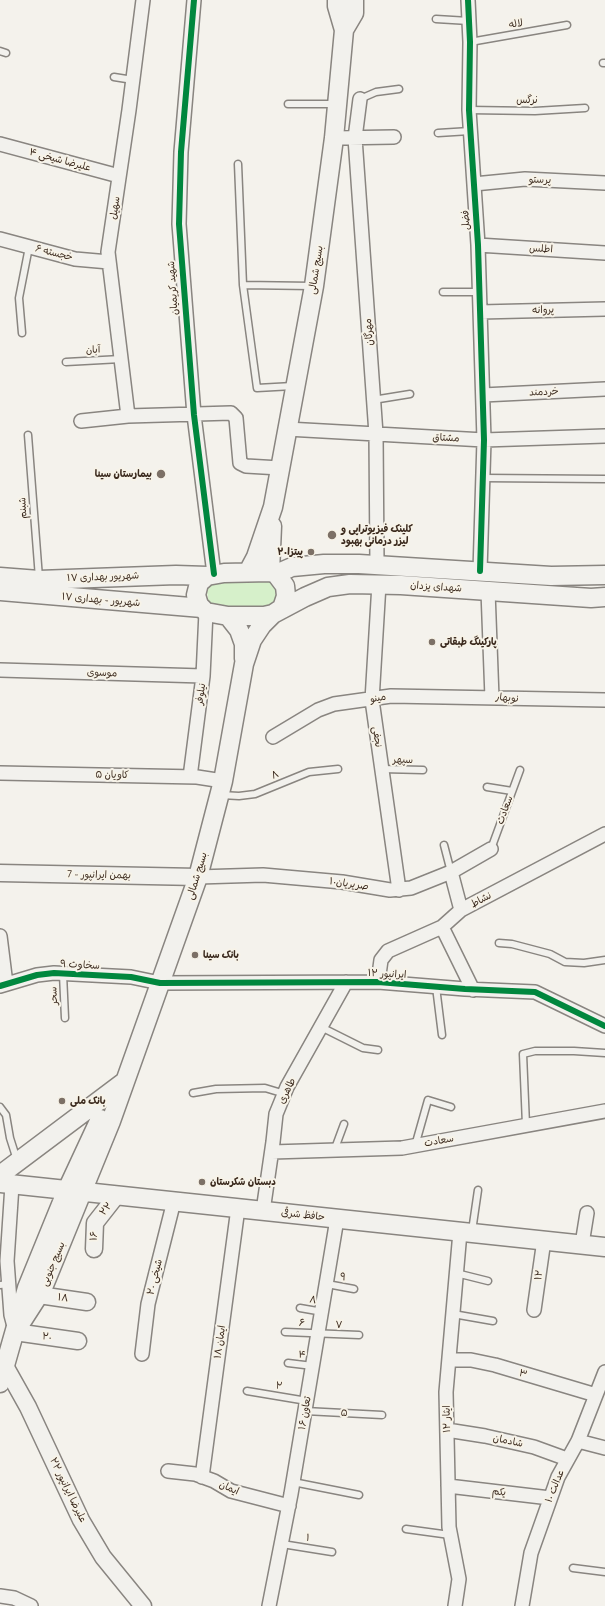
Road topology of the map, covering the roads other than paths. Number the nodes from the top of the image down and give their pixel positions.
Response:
1 (143, 0) edge
2 (194, 0) edge
3 (337, 0) edge
4 (354, 0) edge
5 (468, 0) edge
6 (436, 20) dead end
7 (469, 21) junction
8 (567, 25) dead end
9 (344, 30) junction
10 (470, 42) junction
11 (114, 78) dead end
12 (133, 80) junction
13 (399, 89) dead end
14 (360, 99) joint
15 (288, 104) dead end
16 (337, 104) junction
17 (585, 108) dead end
18 (469, 110) junction
19 (470, 131) junction
20 (438, 133) dead end
21 (394, 137) dead end
22 (334, 138) junction
23 (355, 138) junction
24 (0, 144) edge
25 (238, 164) dead end
26 (119, 176) junction
27 (605, 183) edge
28 (474, 184) junction
29 (0, 239) edge
30 (478, 245) junction
31 (29, 247) junction
32 (605, 252) edge
33 (109, 262) junction
34 (243, 284) junction
35 (314, 286) junction
36 (442, 292) dead end
37 (479, 292) junction
38 (605, 308) edge
39 (480, 312) junction
40 (22, 333) dead end
41 (121, 359) junction
42 (66, 362) dead end
43 (295, 386) junction
44 (605, 389) edge
45 (410, 394) dead end
46 (483, 395) junction
47 (373, 400) junction
48 (194, 415) junction
49 (128, 416) junction
50 (81, 421) dead end
51 (287, 429) junction
52 (376, 434) junction
53 (28, 435) dead end
54 (605, 436) edge
55 (484, 440) junction
56 (280, 468) junction
57 (483, 478) junction
58 (605, 479) edge
59 (272, 507) junction
60 (377, 565) junction
61 (480, 571) junction
62 (248, 572) junction
63 (273, 573) junction
64 (176, 575) junction
65 (210, 575) junction
66 (598, 575) edge
67 (551, 576) junction
68 (0, 577) edge
69 (39, 580) junction
70 (379, 584) junction
71 (0, 591) edge
72 (488, 591) junction
73 (546, 595) junction
74 (598, 598) edge
75 (172, 606) junction
76 (204, 610) junction
77 (273, 614) junction
78 (228, 616) junction
79 (244, 664) junction
80 (0, 670) edge
81 (203, 676) junction
82 (492, 698) junction
83 (372, 700) junction
84 (605, 700) edge
85 (273, 737) dead end
86 (338, 769) dead end
87 (382, 769) junction
88 (423, 770) dead end
89 (520, 770) dead end
90 (0, 773) edge
91 (190, 777) junction
92 (487, 787) dead end
93 (221, 788) junction
94 (512, 791) junction
95 (605, 834) edge
96 (444, 845) dead end
97 (491, 849) joint
98 (451, 872) junction
99 (0, 873) edge
100 (198, 877) junction
101 (399, 890) junction
102 (461, 910) junction
103 (442, 927) junction
104 (0, 936) edge
105 (500, 943) dead end
106 (605, 960) edge
107 (63, 974) junction
108 (346, 982) junction
109 (378, 982) junction
110 (160, 983) junction
111 (3, 985) edge
112 (436, 987) junction
113 (474, 990) junction
114 (65, 1018) dead end
115 (605, 1026) edge
116 (321, 1027) junction
117 (442, 1035) dead end
118 (378, 1050) dead end
119 (605, 1053) edge
120 (124, 1082) junction
121 (193, 1093) dead end
122 (284, 1094) junction
123 (0, 1107) edge
124 (451, 1107) dead end
125 (605, 1111) edge
126 (344, 1124) dead end
127 (526, 1126) junction
128 (415, 1146) junction
129 (334, 1150) junction
130 (272, 1152) junction
131 (18, 1161) junction
132 (4, 1181) edge
133 (478, 1190) dead end
134 (75, 1191) junction
135 (117, 1195) junction
136 (174, 1201) junction
137 (238, 1208) junction
138 (263, 1211) junction
139 (587, 1213) dead end
140 (337, 1219) junction
141 (71, 1221) junction
142 (95, 1223) junction
143 (466, 1232) junction
144 (544, 1240) junction
145 (582, 1244) junction
146 (605, 1247) edge
147 (94, 1248) dead end
148 (456, 1273) junction
149 (488, 1281) dead end
150 (4, 1284) edge
151 (327, 1284) junction
152 (354, 1289) dead end
153 (39, 1295) junction
154 (87, 1302) dead end
155 (300, 1308) dead end
156 (534, 1310) dead end
157 (323, 1312) junction
158 (453, 1314) junction
159 (493, 1321) dead end
160 (15, 1332) junction
161 (285, 1332) dead end
162 (319, 1334) junction
163 (359, 1335) dead end
164 (78, 1342) dead end
165 (142, 1354) dead end
166 (449, 1360) junction
167 (288, 1363) dead end
168 (313, 1366) junction
169 (605, 1372) edge
170 (2, 1375) edge
171 (247, 1391) dead end
172 (598, 1396) junction
173 (306, 1406) junction
174 (382, 1415) dead end
175 (447, 1430) junction
176 (578, 1441) junction
177 (605, 1448) edge
178 (567, 1459) junction
179 (168, 1471) dead end
180 (202, 1477) junction
181 (293, 1482) junction
182 (448, 1486) junction
183 (359, 1495) dead end
184 (550, 1498) junction
185 (289, 1506) junction
186 (406, 1529) dead end
187 (450, 1535) junction
188 (282, 1544) junction
189 (332, 1552) dead end
190 (573, 1568) dead end
191 (605, 1572) edge
192 (0, 1596) edge
193 (0, 1605) edge
194 (6, 1606) edge
195 (31, 1606) edge
196 (142, 1606) edge
197 (270, 1606) edge
198 (455, 1606) edge
199 (522, 1606) edge

1 - 12 street, سهیل
2 - 48 street, شهید کریمیان
3 - 9 main road, بسیج شمالی
4 - 9 main road, بسیج شمالی
5 - 7 street, فضل
6 - 7 lane
7 - 10 street, فضل
8 - 10 lane, لاله
9 - 16 main road, بسیج شمالی
10 - 18 street, فضل
11 - 12 lane
12 - 26 street, سهیل
13 - 14 lane
14 - 23 street, مهرگان
15 - 16 lane
16 - 22 main road, بسیج شمالی
17 - 18 lane, نرگس
18 - 19 street, فضل
19 - 20 lane
19 - 28 street, فضل
21 - 23 street
22 - 23 street
22 - 35 main road, بسیج شمالی
23 - 47 street, مهرگان
24 - 26 street, علیرضا شیخی ۴
25 - 34 lane
26 - 33 street, سهیل
27 - 28 street, پرستو
28 - 30 street, فضل
29 - 31 street, خجسته ۶
30 - 32 street, اطلس
30 - 37 street, فضل
31 - 33 street, خجسته ۶
31 - 40 lane
33 - 41 street, سهیل
34 - 35 lane
34 - 43 lane
35 - 43 main road, بسیج شمالی
36 - 37 lane
37 - 39 street, فضل
38 - 39 street, پروانه
39 - 46 street, فضل
41 - 42 lane, آبان
41 - 49 street, سهیل
43 - 51 main road, بسیج شمالی
44 - 46 street, خردمند
45 - 47 lane
46 - 55 street, فضل
47 - 52 street, مهرگان
48 - 49 street
48 - 56 street
48 - 65 street, شهید کریمیان
49 - 50 street
51 - 52 street, مشتاق
51 - 56 main road, بسیج شمالی
52 - 55 street, مشتاق
52 - 60 street, مهرگان
53 - 69 lane, شبنم
54 - 55 street, مشتاق
55 - 57 street, فضل
56 - 59 main road, بسیج شمالی
57 - 58 lane
57 - 61 street, فضل
59 - 62 main road, بسیج شمالی
59 - 63 main road, بسیج شمالی
60 - 61 main road, شهدای یزدان
60 - 63 main road, شهدای یزدان
61 - 67 main road, شهدای یزدان
62 - 63 main road, شهدای یزدان
62 - 65 main road, ۱۷ شهریور بهداری
63 - 77 main road
64 - 65 main road, ۱۷ شهریور بهداری
64 - 69 main road, ۱۷ شهریور بهداری
64 - 75 main road
65 - 76 main road
66 - 67 main road, شهدای یزدان
66 - 74 main road
67 - 73 main road
68 - 69 main road, ۱۷ شهریور بهداری
70 - 72 main road, شهدای یزدان
70 - 77 main road, شهدای یزدان
70 - 83 street, نجفی
71 - 75 main road, ۱۷ شهریور - بهداری
72 - 73 main road, شهدای یزدان
72 - 82 street, نوبهار
73 - 74 main road, شهدای یزدان
75 - 76 main road, ۱۷ شهریور - بهداری
76 - 78 main road, ۱۷ شهریور - بهداری
76 - 81 street, نیلوفر
77 - 78 main road, ۱۷ شهریور - بهداری
77 - 79 main road, بسیج شمالی
78 - 79 main road, بسیج شمالی
79 - 93 main road, بسیج شمالی
80 - 81 street, موسوی
81 - 91 street, نیلوفر
82 - 83 street, مینو
82 - 84 street, نوبهار
83 - 85 street, مینو
83 - 87 street, نجفی
86 - 93 lane, ۸
87 - 88 lane, سپهر
87 - 101 street, نجفی
89 - 94 lane, سعادت
90 - 91 street, کاویان ۵
91 - 93 street, کاویان ۵
92 - 94 lane
93 - 100 main road, بسیج شمالی
94 - 97 lane, سعادت
95 - 102 street, نشاط
96 - 98 lane
97 - 98 street, صریریان۱۰
98 - 101 street, صریریان۱۰
98 - 102 street
99 - 100 street, بهمن ایرانپور - 7
100 - 101 street, صریریان۱۰
100 - 110 main road, بسیج شمالی
102 - 103 street, نشاط
103 - 109 street, نشاط
103 - 113 street
104 - 111 street
105 - 106 lane
107 - 110 street, سخاوت ۹
107 - 111 street, سخاوت ۹
107 - 114 lane, سحر
108 - 109 street, ایرانپور ۱۲
108 - 110 street, ایرانپور ۱۲
108 - 116 street, طاهری
109 - 112 street, ایرانپور ۱۲
110 - 120 main road, بسیج شمالی
112 - 113 street, ایرانپور ۱۲
112 - 117 lane
113 - 115 street, ایرانپور ۱۲
116 - 118 lane
116 - 122 street, طاهری
119 - 127 lane
120 - 131 main road
120 - 134 main road, بسیج شمالی
121 - 122 lane
122 - 130 street, طاهری
123 - 131 lane
124 - 128 lane
125 - 127 street, سعادت
126 - 129 lane
127 - 128 street, سعادت
128 - 129 street, سعادت
129 - 130 street, سعادت
130 - 138 street, طاهری
131 - 132 main road
132 - 134 main road, حافظ شرقی
132 - 150 street
133 - 143 lane
134 - 135 main road, حافظ شرقی
134 - 141 main road, بسیج جنوبی
134 - 160 main road, بسیج جنوبی
135 - 136 main road, حافظ شرقی
135 - 142 street, ۲۲
136 - 137 main road, حافظ شرقی
136 - 165 street, شیخی ۲۰
137 - 138 main road, حافظ شرقی
137 - 180 street, ایمان ۱۸
138 - 140 main road, حافظ شرقی
139 - 145 street
140 - 143 main road, حافظ شرقی
140 - 151 street, تعاون ۱۶
141 - 142 street, ۱۶
141 - 153 main road, بسیج جنوبی
142 - 147 street, ۱۶
143 - 144 main road, حافظ شرقی
143 - 148 street, ایثار ۱۲
144 - 145 main road, حافظ شرقی
144 - 156 street, ۱۲
145 - 146 main road, حافظ شرقی
148 - 149 lane
148 - 158 street, ایثار ۱۲
150 - 160 street
151 - 152 lane, ۹
151 - 157 street, تعاون ۱۶
153 - 154 street, ۱۸
153 - 160 main road, بسیج جنوبی
155 - 157 lane, ۸
157 - 162 street, تعاون ۱۶
158 - 159 lane
158 - 166 street, ایثار ۱۲
160 - 164 street, ۲۰
160 - 170 main road, بسیج جنوبی
161 - 162 lane, ۶
162 - 163 lane, ۷
162 - 168 street, تعاون ۱۶
166 - 172 street, ۳
166 - 175 street, ایثار ۱۲
167 - 168 lane, ۴
168 - 173 street, تعاون ۱۶
169 - 172 street, عدالت ۱۰
170 - 196 street, علیرضا ایرانپور ۲۲
171 - 173 lane, ۲
172 - 176 street, عدالت ۱۰
173 - 174 lane, ۵
173 - 181 street, تعاون ۱۶
175 - 178 street, شادمان
175 - 182 street, ایثار ۱۲
176 - 177 street
176 - 178 street, عدالت ۱۰
178 - 184 street, عدالت ۱۰
179 - 180 street, ایمان
180 - 185 street, ایمان
181 - 183 lane
181 - 185 street, تعاون ۱۶
182 - 184 street, یکم
182 - 187 street, ایثار ۱۲
184 - 199 street, عدالت ۱۰
185 - 188 street, تعاون ۱۶
186 - 187 lane
187 - 198 street, ایثار ۱۲
188 - 189 lane, ۱
188 - 197 street, تعاون ۱۶
190 - 191 lane
192 - 195 street
193 - 194 street

